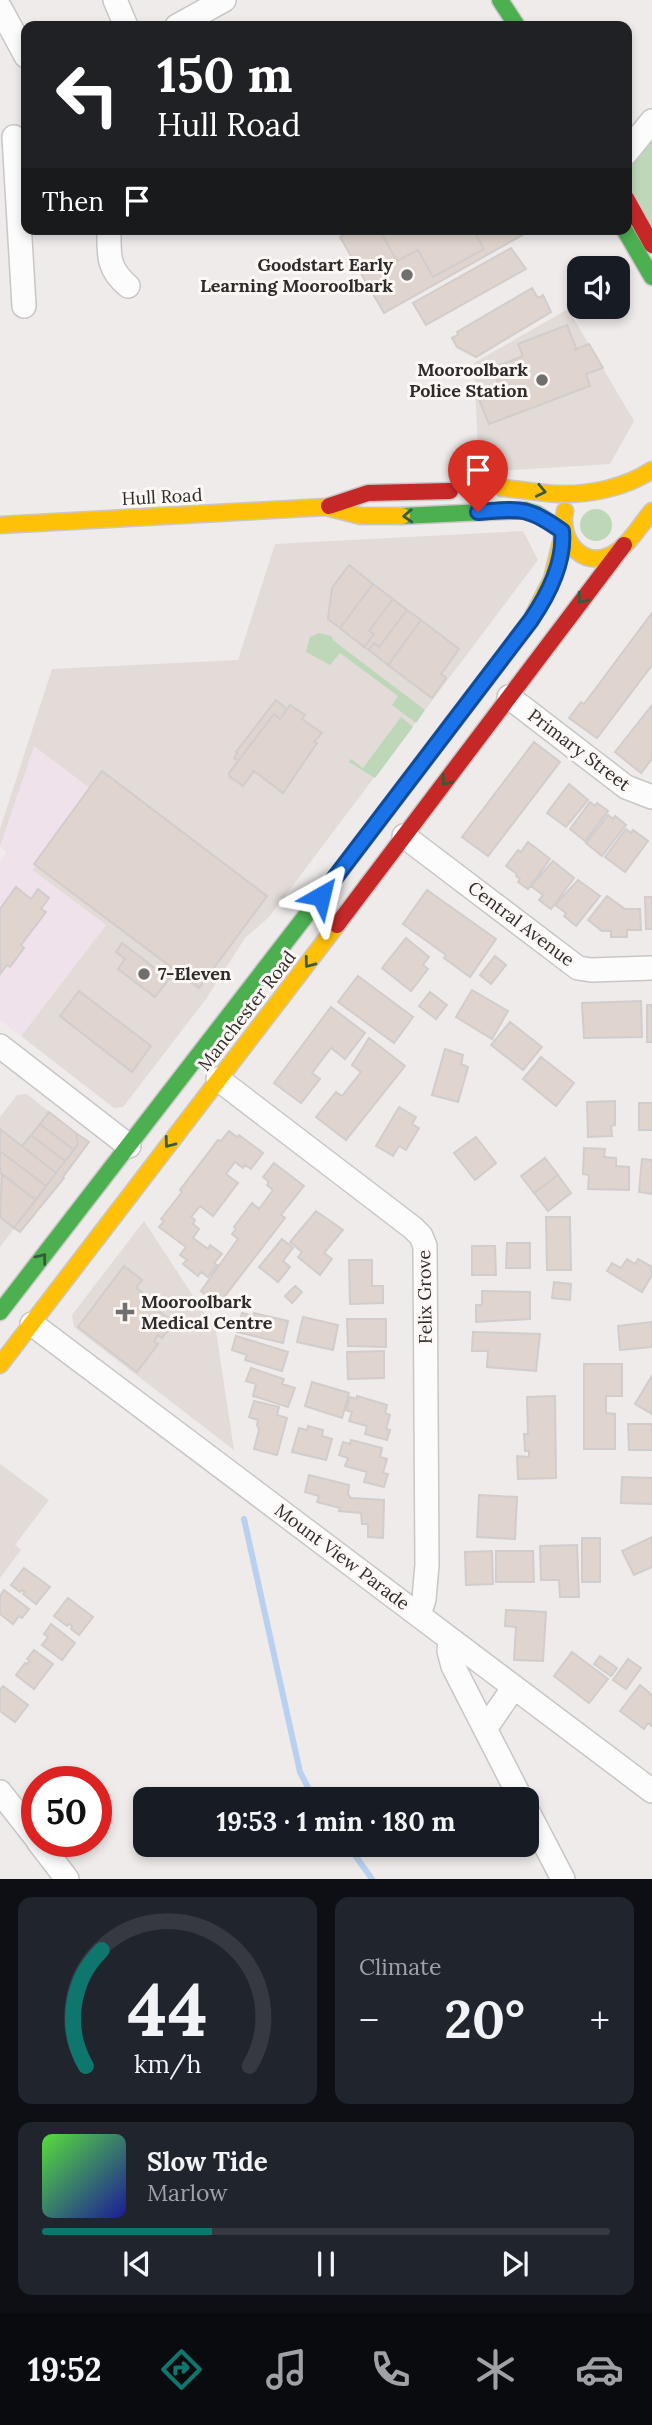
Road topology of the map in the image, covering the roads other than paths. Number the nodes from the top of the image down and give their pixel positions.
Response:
1 (115, 0) edge
2 (224, 0) edge
3 (501, 3) edge
4 (0, 8) edge
5 (124, 21) edge
6 (186, 21) edge
7 (512, 21) edge
8 (21, 47) edge
9 (652, 121) edge
10 (13, 136) edge
11 (632, 146) edge
12 (632, 209) edge
13 (109, 235) edge
14 (628, 235) edge
15 (652, 245) edge
16 (652, 276) edge
17 (128, 286) dead end
18 (24, 306) dead end
19 (652, 470) edge
20 (460, 491) dead end
21 (588, 492) junction
22 (618, 501) dead end
23 (326, 507) junction
24 (500, 510) junction
25 (652, 511) edge
26 (628, 516) dead end
27 (0, 525) edge
28 (563, 533) junction
29 (625, 543) junction
30 (509, 697) junction
31 (652, 797) edge
32 (380, 818) junction
33 (404, 836) junction
34 (652, 968) edge
35 (0, 1046) edge
36 (218, 1079) junction
37 (129, 1146) junction
38 (153, 1165) junction
39 (0, 1312) edge
40 (32, 1324) junction
41 (0, 1365) edge
42 (419, 1615) junction
43 (450, 1639) junction
44 (514, 1687) junction
45 (485, 1729) junction
46 (515, 1787) edge
47 (652, 1791) edge
48 (0, 1792) edge
49 (21, 1819) edge
50 (539, 1833) edge
51 (50, 1857) edge
52 (67, 1879) edge
53 (563, 1879) edge

1 - 5 street
2 - 6 street
3 - 7 main road
4 - 8 street
9 - 11 street
10 - 18 street
12 - 15 main road
13 - 17 street
14 - 16 main road
19 - 21 main road
20 - 23 main road, Hull Road
21 - 22 main road
24 -> 21 main road
21 - 28 main road
24 -> 23 main road, Hull Road
23 - 27 main road, Hull Road
24 - 28 main road, Hull Road
25 - 29 main road, Hull Road
26 - 29 main road
28 - 29 main road, Hull Road
28 - 32 main road, Manchester Road
29 -> 30 main road, Manchester Road
30 - 31 street, Primary Street
30 -> 33 main road, Manchester Road
32 - 33 main road
32 - 37 main road, Manchester Road
33 - 34 street, Central Avenue
33 -> 36 main road, Manchester Road
35 - 37 street
36 -> 38 main road, Manchester Road
36 - 42 street, Felix Grove
37 - 38 main road
39 -> 37 main road, Manchester Road
38 - 40 main road, Manchester Road
40 - 41 main road, Manchester Road
40 - 42 street, Mount View Parade
42 - 43 street, Mount View Parade
43 - 44 street, Mount View Parade
43 - 45 street
44 - 45 street
44 - 47 street, Mount View Parade
45 - 46 street
48 - 49 street
50 - 53 street
51 - 52 street

